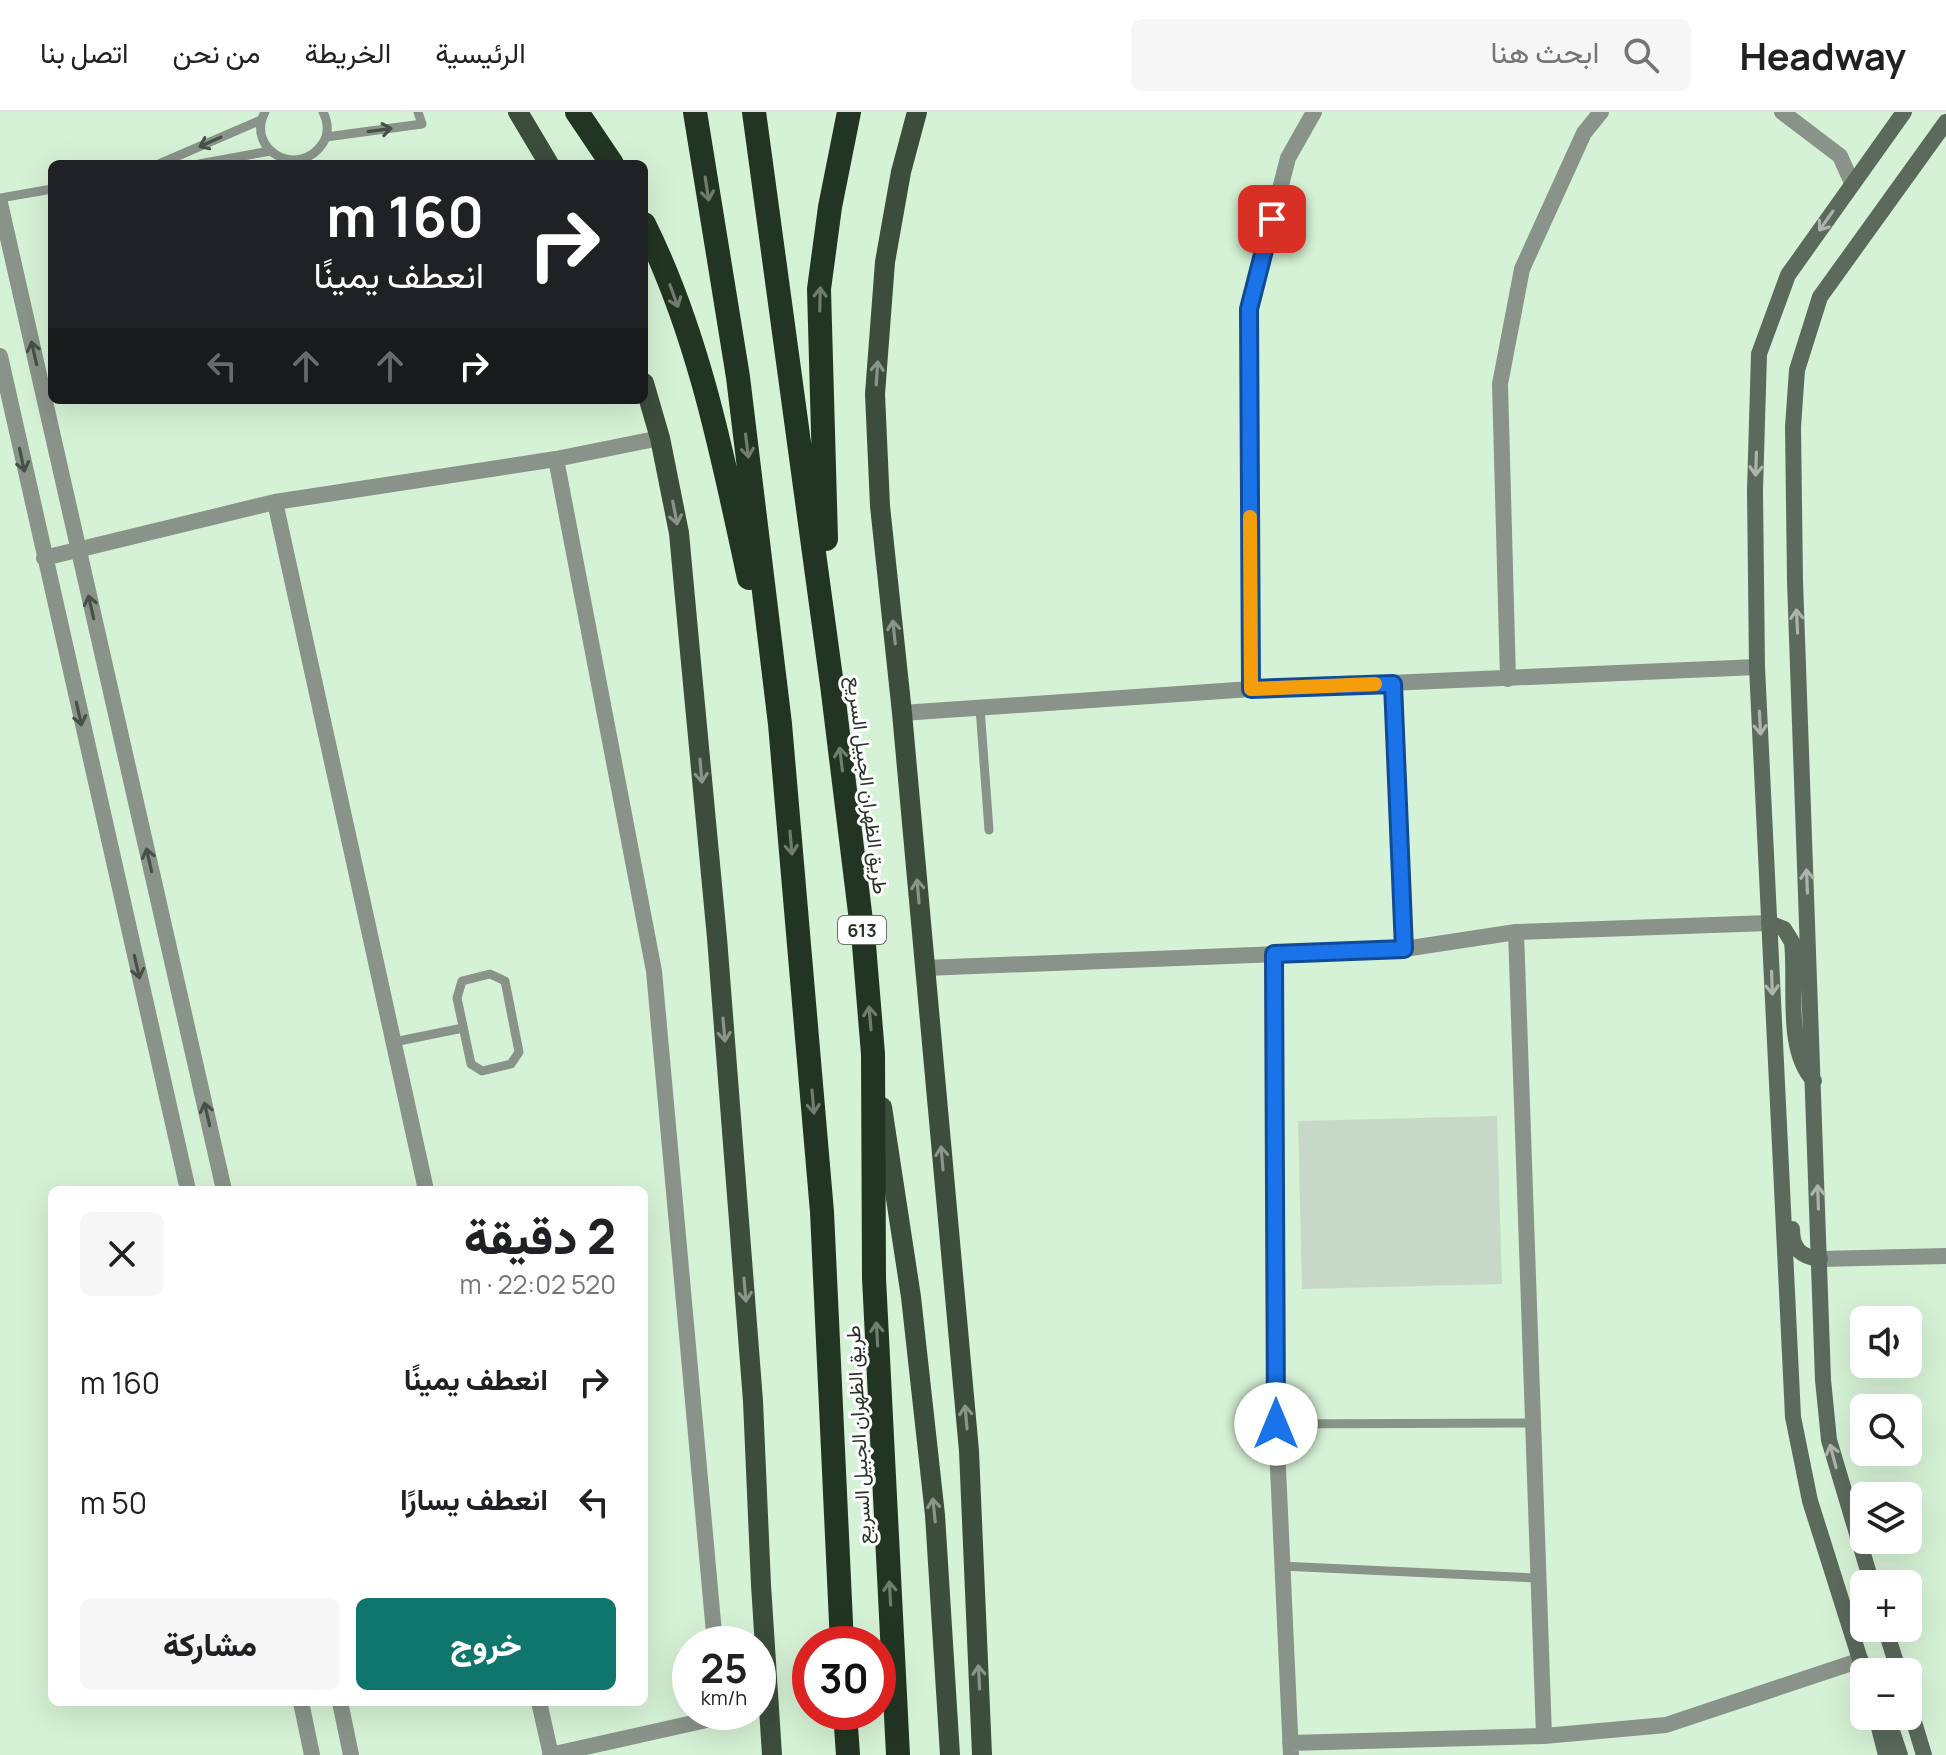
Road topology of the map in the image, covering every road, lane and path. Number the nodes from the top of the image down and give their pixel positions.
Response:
1 (339, 112) edge
2 (418, 112) edge
3 (518, 112) edge
4 (577, 112) edge
5 (695, 112) edge
6 (754, 112) edge
7 (849, 112) edge
8 (917, 112) edge
9 (1314, 112) edge
10 (1601, 112) edge
11 (1782, 112) edge
12 (1904, 112) edge
13 (324, 114) edge
14 (263, 116) edge
15 (1946, 122) edge
16 (326, 137) junction
17 (270, 151) junction
18 (168, 160) edge
19 (221, 160) edge
20 (547, 160) edge
21 (609, 160) edge
22 (1852, 183) junction
23 (48, 190) edge
24 (0, 201) edge
25 (648, 232) edge
26 (0, 356) edge
27 (648, 397) edge
28 (660, 438) junction
29 (556, 459) junction
30 (275, 502) junction
31 (79, 550) junction
32 (44, 558) junction
33 (1757, 667) junction
34 (1508, 679) junction
35 (1393, 684) junction
36 (832, 685) junction
37 (1251, 689) junction
38 (980, 708) junction
39 (902, 713) junction
40 (780, 724) junction
41 (989, 830) dead end
42 (1769, 923) junction
43 (1516, 932) junction
44 (1404, 949) junction
45 (1274, 954) junction
46 (925, 968) junction
47 (463, 1028) junction
48 (394, 1042) junction
49 (873, 1054) junction
50 (1814, 1081) junction
51 (1780, 1182) junction
52 (187, 1186) edge
53 (223, 1186) edge
54 (425, 1186) edge
55 (1946, 1256) edge
56 (1820, 1259) junction
57 (1532, 1423) junction
58 (1276, 1424) junction
59 (1281, 1566) junction
60 (1868, 1570) edge
61 (1537, 1578) junction
62 (713, 1626) edge
63 (841, 1626) edge
64 (1859, 1658) edge
65 (1850, 1670) edge
66 (302, 1706) edge
67 (341, 1706) edge
68 (540, 1706) edge
69 (672, 1728) edge
70 (846, 1730) edge
71 (1880, 1730) edge
72 (1892, 1730) edge
73 (1916, 1730) edge
74 (1544, 1736) junction
75 (1291, 1749) edge
76 (312, 1755) edge
77 (351, 1755) edge
78 (550, 1755) edge
79 (772, 1755) edge
80 (848, 1755) edge
81 (898, 1755) edge
82 (950, 1755) edge
83 (982, 1755) edge
84 (1886, 1755) edge
85 (1900, 1755) edge
86 (1924, 1755) edge

1 - 13 lane
16 -> 2 lane
3 - 20 main road
4 - 21 highway
5 -> 40 highway, طريق الظهران الجبيل السريع
6 - 36 highway, طريق الظهران الجبيل السريع / 613
36 -> 7 highway
39 -> 8 main road
9 - 37 street
10 - 34 street
11 - 22 street
12 - 22 street
13 - 16 lane
14 - 17 lane
14 -> 18 lane
50 -> 15 street
16 - 17 lane
17 - 19 lane
22 -> 33 street
23 - 24 lane
31 -> 24 street
25 -> 40 highway
26 -> 32 street
27 - 28 main road
28 - 29 street
28 -> 79 main road
29 - 30 street
29 - 62 street
30 - 31 street
30 - 48 street
31 - 32 street
53 -> 31 street
32 -> 52 street
33 - 34 street
33 -> 42 street
34 - 35 street
35 - 37 street
35 - 44 lane
49 -> 36 highway, طريق الظهران الجبيل السريع / 613
37 - 38 street
38 - 39 street
38 - 41 lane
46 -> 39 main road
40 -> 63 highway, طريق الظهران الجبيل السريع
42 - 43 street
42 - 50 street
42 -> 51 street
43 - 44 street
43 - 57 street
44 - 45 street
45 - 46 street
45 - 58 street
83 -> 46 main road
47 - 47 lane
47 - 48 lane
48 - 54 street
81 -> 49 highway, طريق الظهران الجبيل السريع / 613
82 -> 49 main road
56 -> 50 street
51 - 56 street
51 - 64 street
55 - 56 street
60 -> 56 street
57 - 58 lane
57 - 61 street
58 - 59 street
59 - 61 lane
59 - 75 street
61 - 74 street
65 - 74 street
66 - 76 street
67 - 77 street
68 - 78 street
69 - 78 street
70 - 80 highway
71 - 84 street
72 - 85 street
73 - 86 street
74 - 75 street

